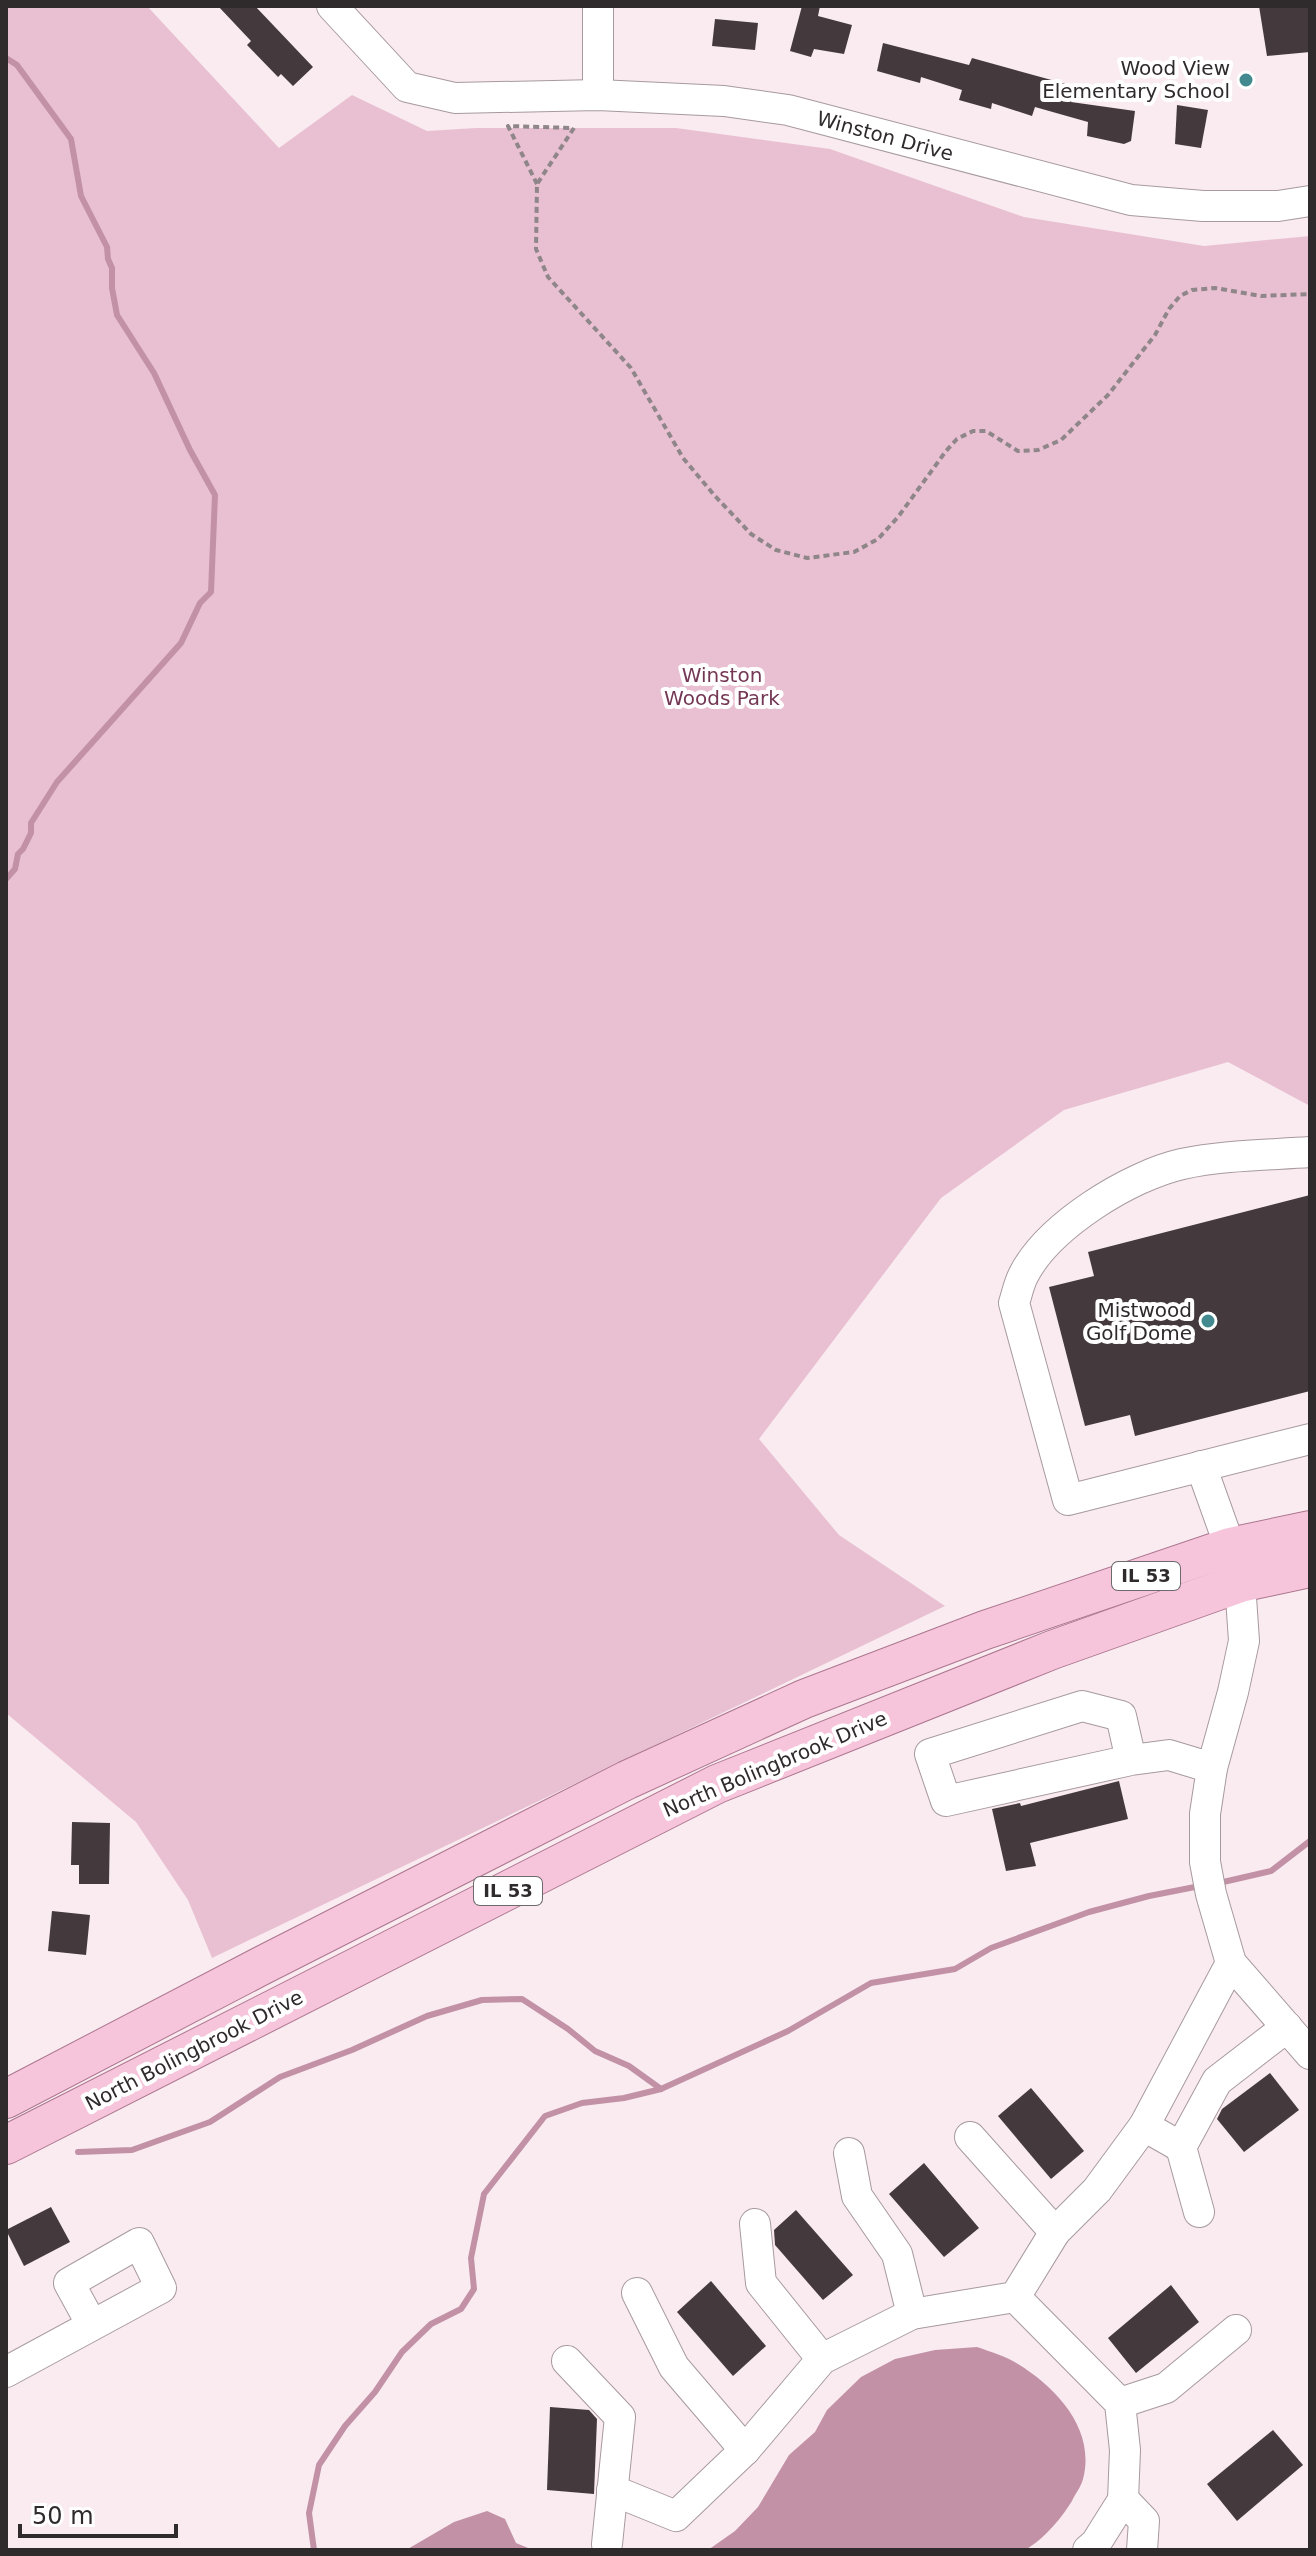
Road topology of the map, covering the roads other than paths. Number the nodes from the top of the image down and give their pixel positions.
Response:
1 (332, 6) edge
2 (598, 6) edge
3 (584, 96) junction
4 (1310, 201) edge
5 (1310, 1152) edge
6 (1310, 1439) edge
7 (1201, 1466) junction
8 (1310, 1530) edge
9 (1230, 1547) junction
10 (1310, 1568) edge
11 (1240, 1583) junction
12 (1131, 1760) junction
13 (1212, 1768) junction
14 (1231, 1963) junction
15 (1287, 2027) junction
16 (1310, 2054) edge
17 (6, 2099) edge
18 (1144, 2126) junction
19 (970, 2137) dead end
20 (6, 2145) edge
21 (1181, 2147) junction
22 (849, 2153) dead end
23 (1199, 2212) dead end
24 (755, 2224) dead end
25 (1055, 2232) junction
26 (637, 2293) dead end
27 (1015, 2297) junction
28 (912, 2314) junction
29 (92, 2325) dead end
30 (1236, 2330) dead end
31 (822, 2359) junction
32 (567, 2361) dead end
33 (6, 2372) edge
34 (1120, 2403) junction
35 (745, 2450) junction
36 (612, 2490) junction
37 (1123, 2499) junction
38 (607, 2544) dead end
39 (1088, 2550) edge
40 (1142, 2550) edge

1 - 3 street, Winston Drive
2 - 3 street
3 - 4 street, Winston Drive
5 - 7 street
6 - 7 street
7 - 9 street
8 - 9 main road, IL 53
9 - 17 main road, IL 53
10 - 11 main road, North Bolingbrook Drive / IL 53
11 - 13 street
11 - 20 main road, North Bolingbrook Drive / IL 53
12 - 12 street
12 - 13 street
13 - 14 street
14 - 15 street
14 - 18 street
15 - 16 street
15 - 21 street
18 - 21 street
18 - 25 street
19 - 25 street
21 - 23 street
22 - 28 street
24 - 31 street
25 - 27 street
26 - 35 street
27 - 28 street
27 - 34 street
28 - 31 street
29 - 33 street
30 - 34 street
31 - 35 street
32 - 36 street
34 - 37 street
35 - 36 street
36 - 38 street
37 - 39 street
37 - 40 street

